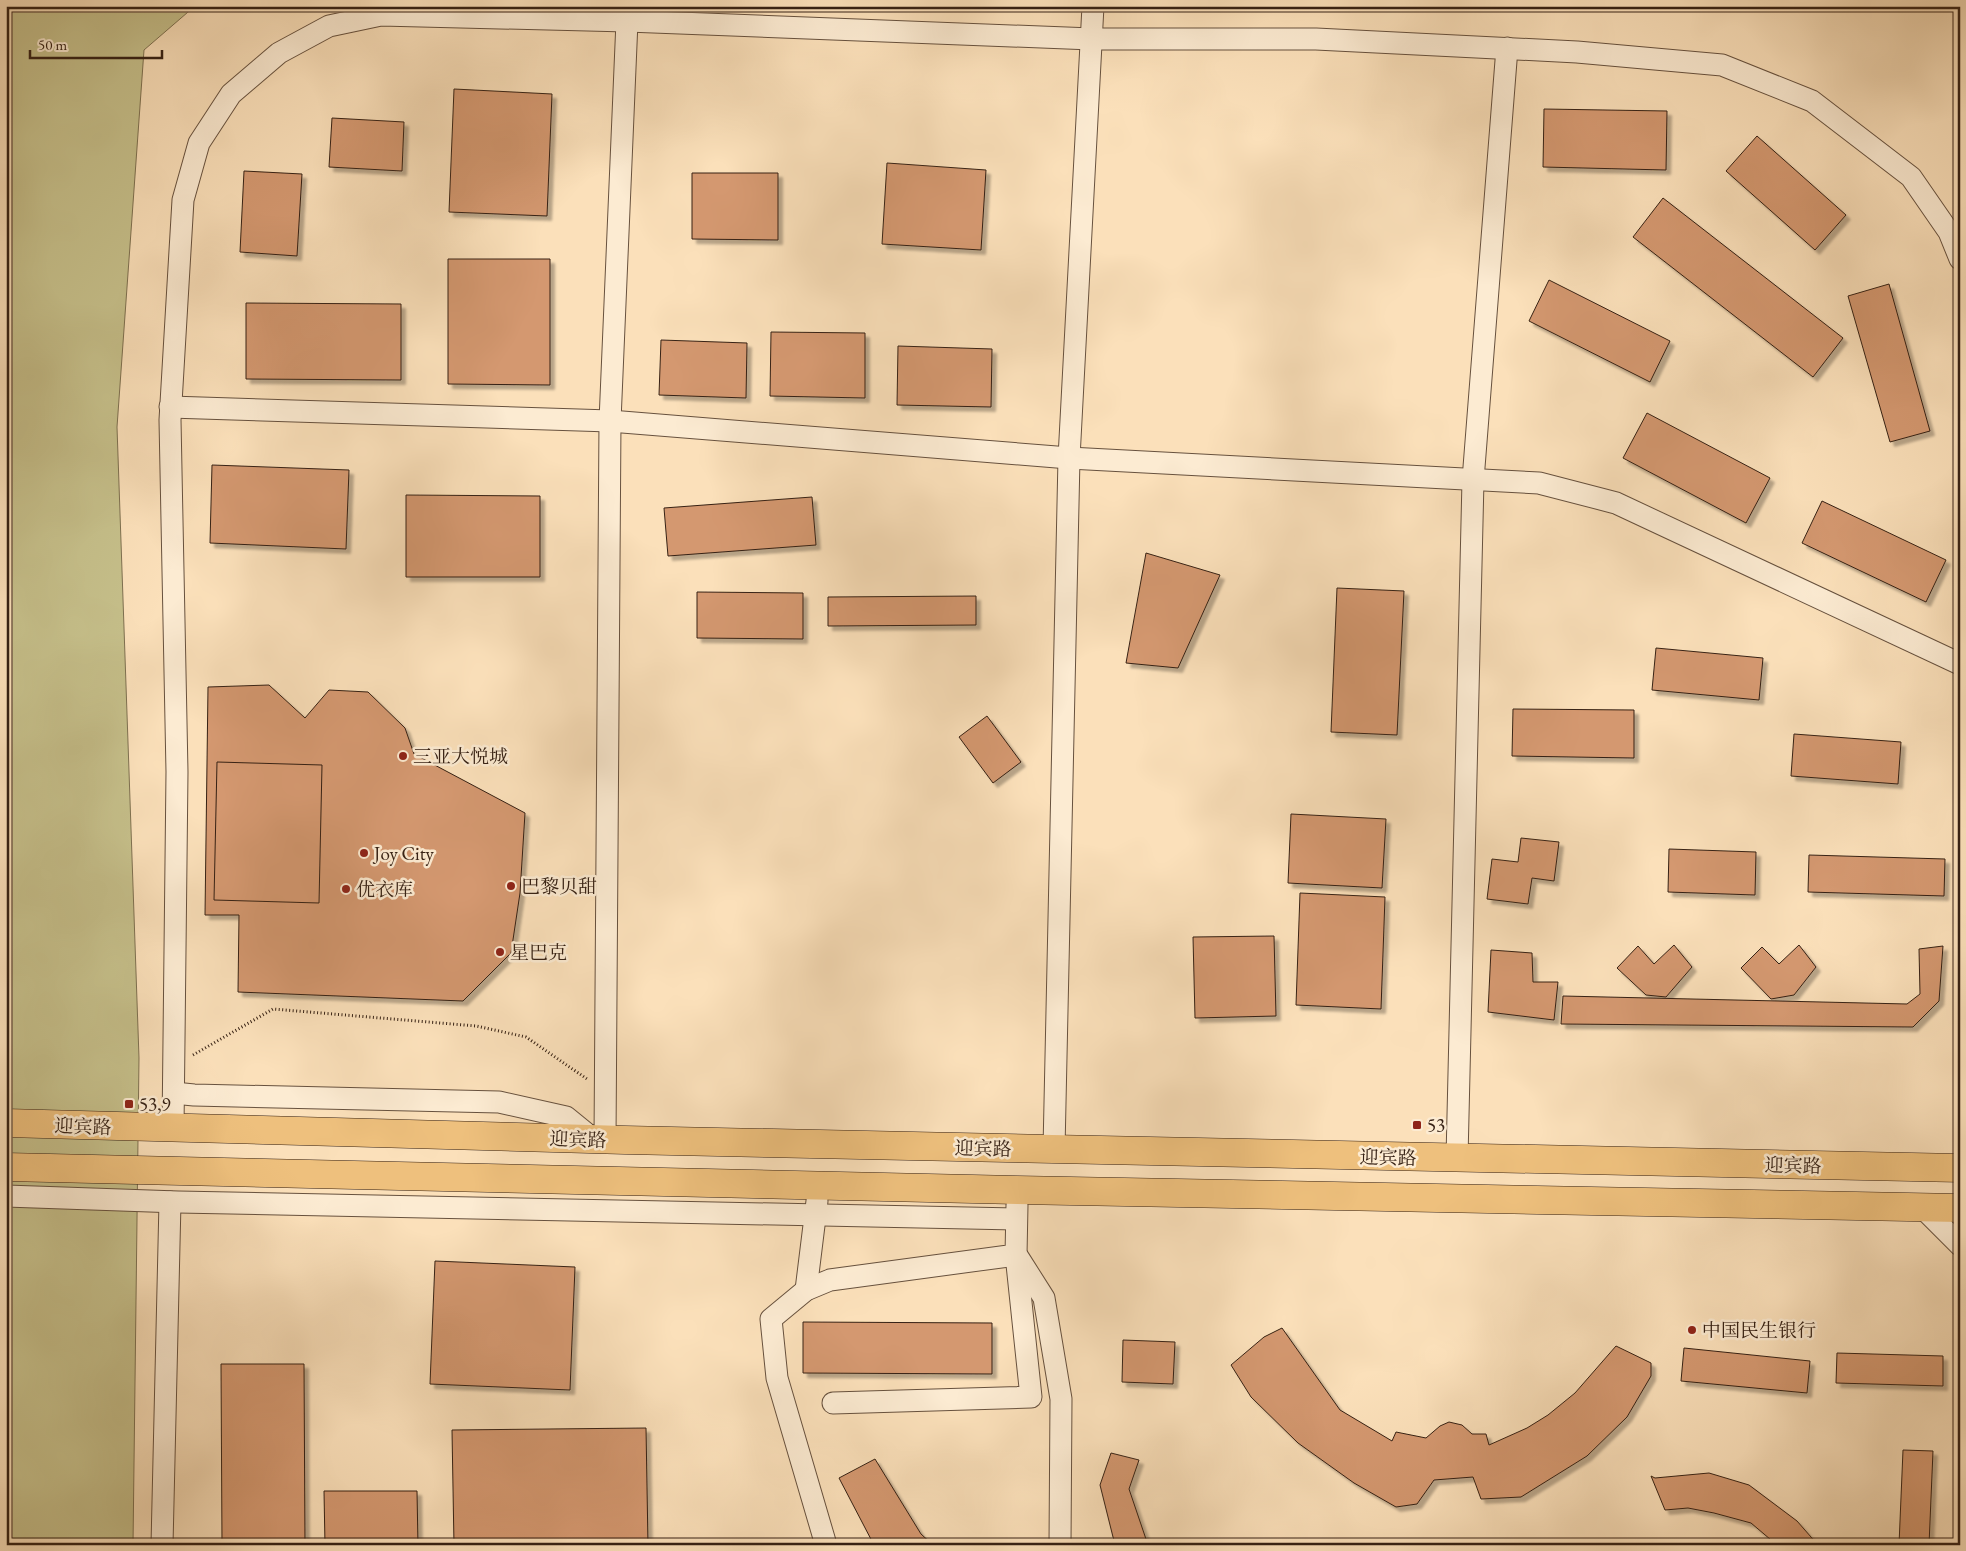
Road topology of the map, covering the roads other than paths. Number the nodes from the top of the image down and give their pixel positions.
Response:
1 (1093, 6) edge
2 (627, 22) junction
3 (1092, 39) junction
4 (1507, 48) junction
5 (1960, 259) edge
6 (170, 407) junction
7 (610, 421) junction
8 (1069, 458) junction
9 (1474, 480) junction
10 (1960, 664) edge
11 (174, 1093) junction
12 (6, 1123) edge
13 (173, 1128) junction
14 (599, 1139) junction
15 (1054, 1149) junction
16 (1456, 1158) junction
17 (1781, 1165) junction
18 (6, 1167) edge
19 (1960, 1168) edge
20 (818, 1186) junction
21 (1016, 1190) junction
22 (6, 1196) edge
23 (170, 1202) junction
24 (1780, 1205) junction
25 (1922, 1207) junction
26 (1960, 1208) edge
27 (816, 1214) junction
28 (1016, 1219) junction
29 (1960, 1244) edge
30 (1016, 1255) junction
31 (806, 1290) junction
32 (1031, 1397) junction
33 (1061, 1399) junction
34 (833, 1403) dead end
35 (162, 1545) edge
36 (826, 1545) edge
37 (1060, 1545) edge

1 - 3 street
2 - 3 street
2 - 6 street
2 - 7 street
3 - 4 street
3 - 8 street
4 - 5 street
4 - 9 street
6 - 7 street
6 - 11 street
7 - 8 street
7 - 14 street
8 - 9 street
8 - 15 street
9 - 10 street
9 - 16 street
11 - 13 street
11 - 14 street
12 - 13 highway, 迎宾路
13 - 14 highway, 迎宾路
14 - 15 highway, 迎宾路
15 - 16 highway, 迎宾路
16 - 17 highway, 迎宾路
17 - 19 highway, 迎宾路
17 - 24 highway
18 - 20 highway
20 - 21 highway
20 - 27 street
21 - 24 highway
21 - 28 street
22 - 23 street
23 - 27 street
23 - 35 street
24 - 25 highway
25 - 26 highway
25 - 29 street
27 - 28 street
27 - 31 street
28 - 30 street
30 - 31 street
30 - 32 street
30 - 33 street
31 - 36 street
32 - 33 street
32 - 34 street
33 - 37 street

